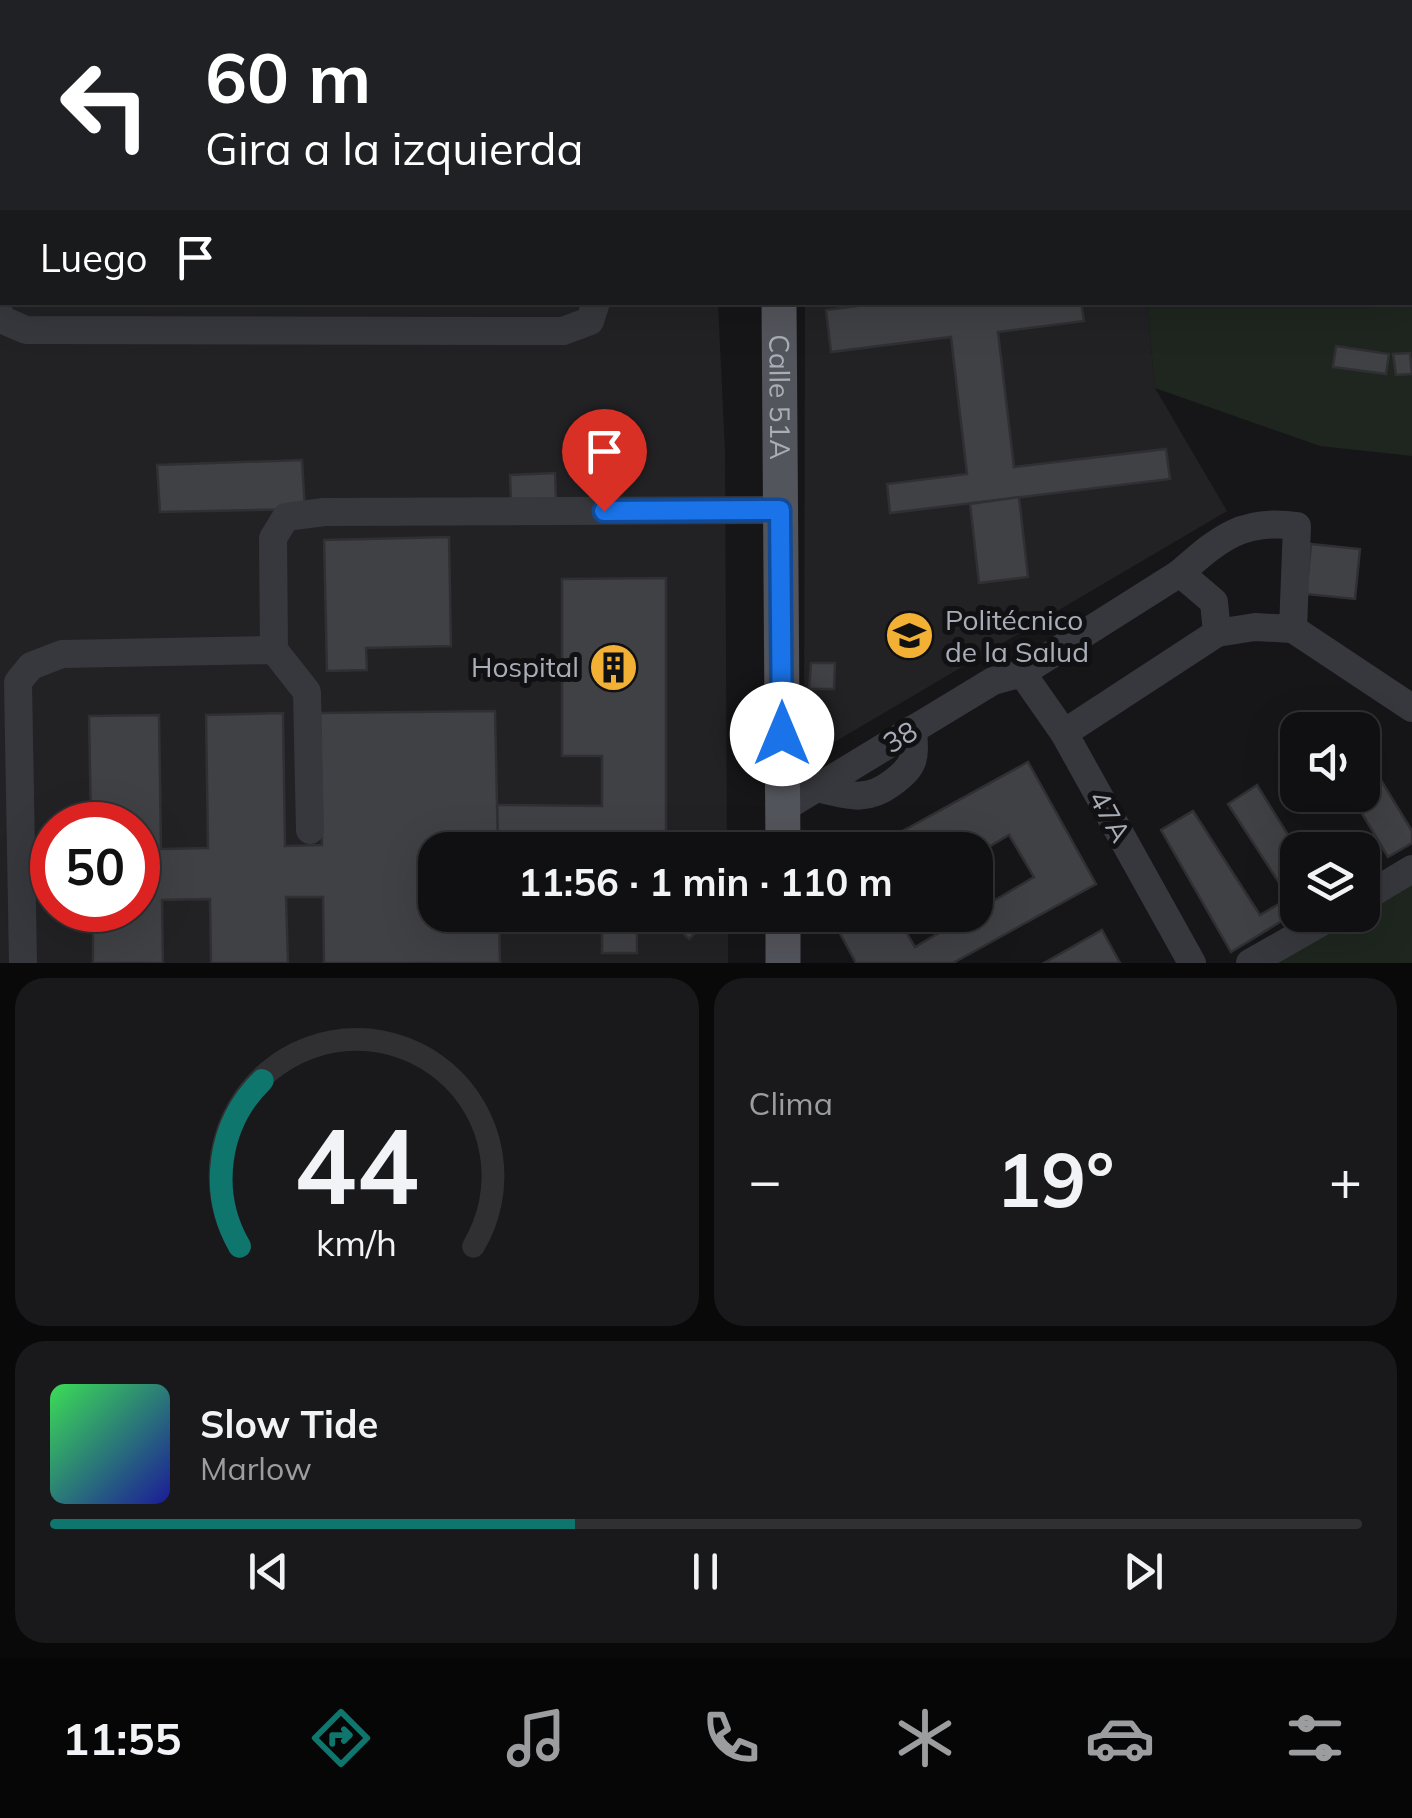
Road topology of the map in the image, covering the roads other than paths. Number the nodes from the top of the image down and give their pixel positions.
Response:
1 (595, 305) edge
2 (779, 305) edge
3 (0, 316) edge
4 (780, 510) junction
5 (1180, 574) junction
6 (1293, 629) junction
7 (1217, 633) junction
8 (274, 650) junction
9 (1022, 673) junction
10 (1412, 708) edge
11 (1064, 734) junction
12 (782, 809) junction
13 (310, 830) dead end
14 (782, 832) edge
15 (1412, 869) edge
16 (1380, 888) edge
17 (783, 932) edge
18 (1304, 932) edge
19 (23, 963) edge
20 (783, 963) edge
21 (1192, 963) edge
22 (1250, 963) edge

1 - 3 street
2 - 4 main road, Calle 51A
4 - 8 street
4 - 12 main road, Calle 51A
5 - 6 street, 38
5 - 7 street
5 - 9 street, 38
6 - 7 street
6 - 10 street
7 - 11 street
8 - 13 street
8 - 19 street
9 - 11 street, 47A
9 - 12 street, 38
11 - 21 street, 47A
12 - 14 main road, Calle 51A
15 - 16 street
17 - 20 main road
18 - 22 street

